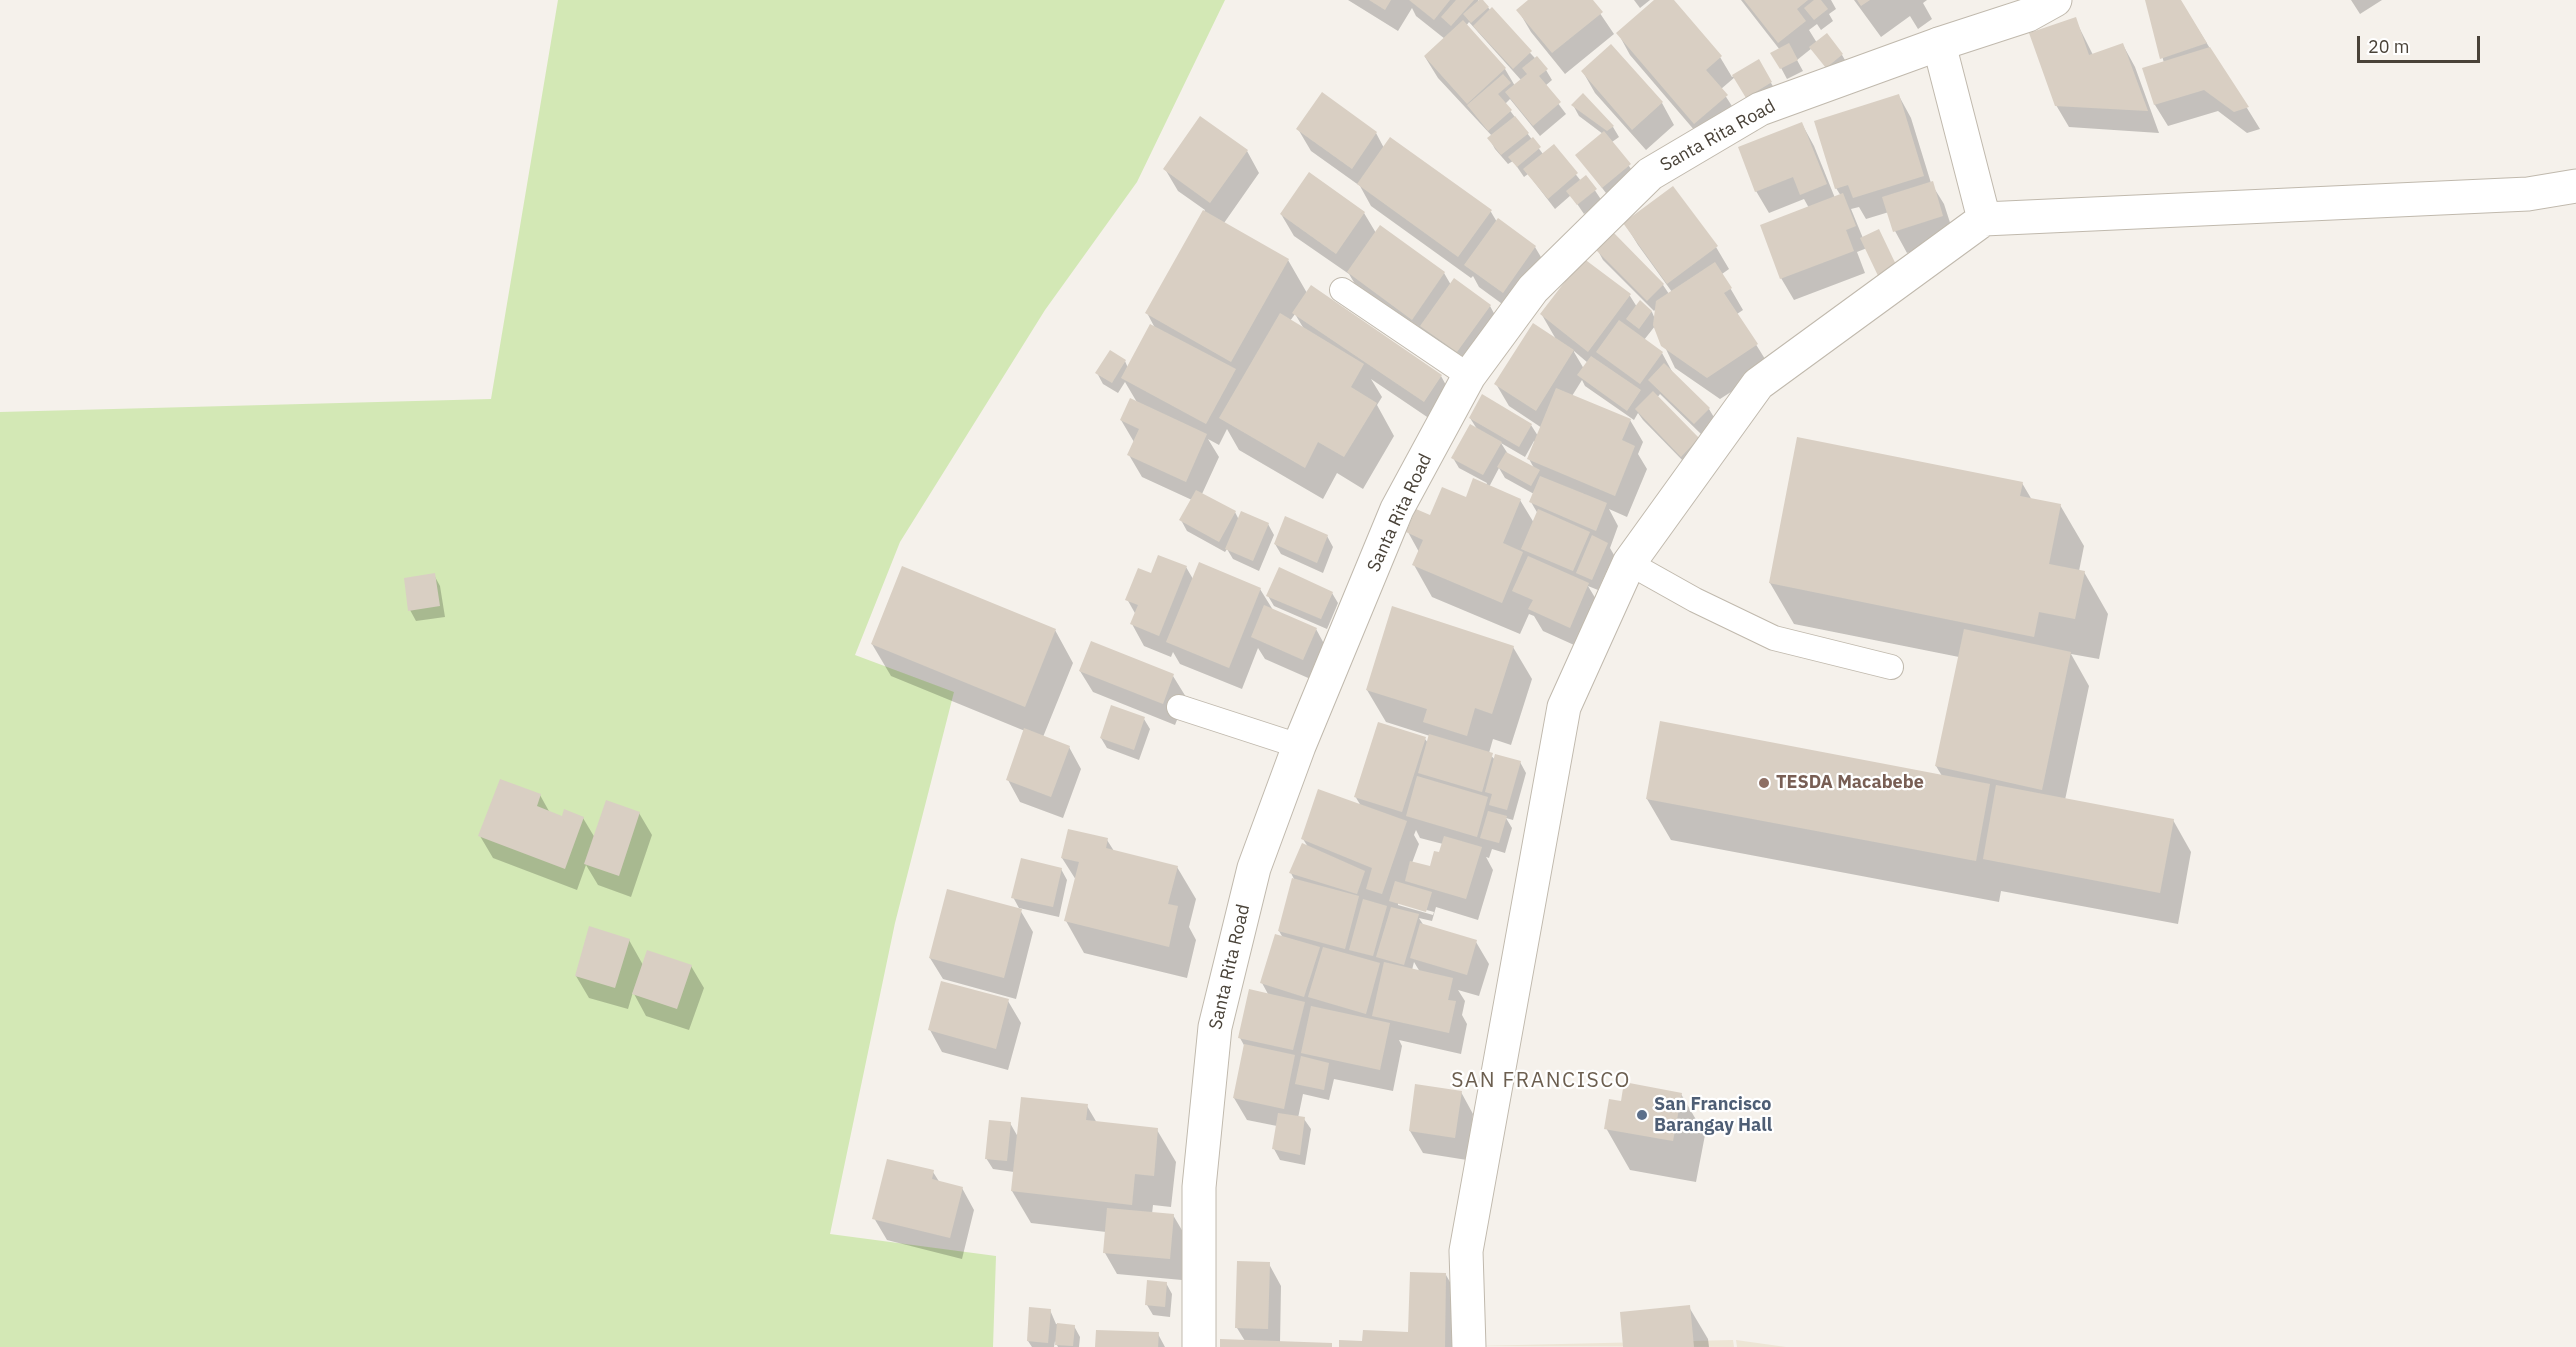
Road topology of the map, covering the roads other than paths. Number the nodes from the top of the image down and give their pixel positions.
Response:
1 (2055, 0) edge
2 (1939, 44) junction
3 (2576, 186) edge
4 (1984, 219) junction
5 (1342, 290) dead end
6 (1469, 376) junction
7 (1629, 563) junction
8 (1891, 667) dead end
9 (1179, 707) dead end
10 (1299, 746) junction
11 (1199, 1347) edge
12 (1469, 1347) edge

1 - 2 street, Santa Rita Road
2 - 4 street
2 - 6 street, Santa Rita Road
3 - 4 street
4 - 7 street
5 - 6 lane
6 - 10 street, Santa Rita Road
7 - 8 lane
7 - 12 street
9 - 10 lane
10 - 11 street, Santa Rita Road

